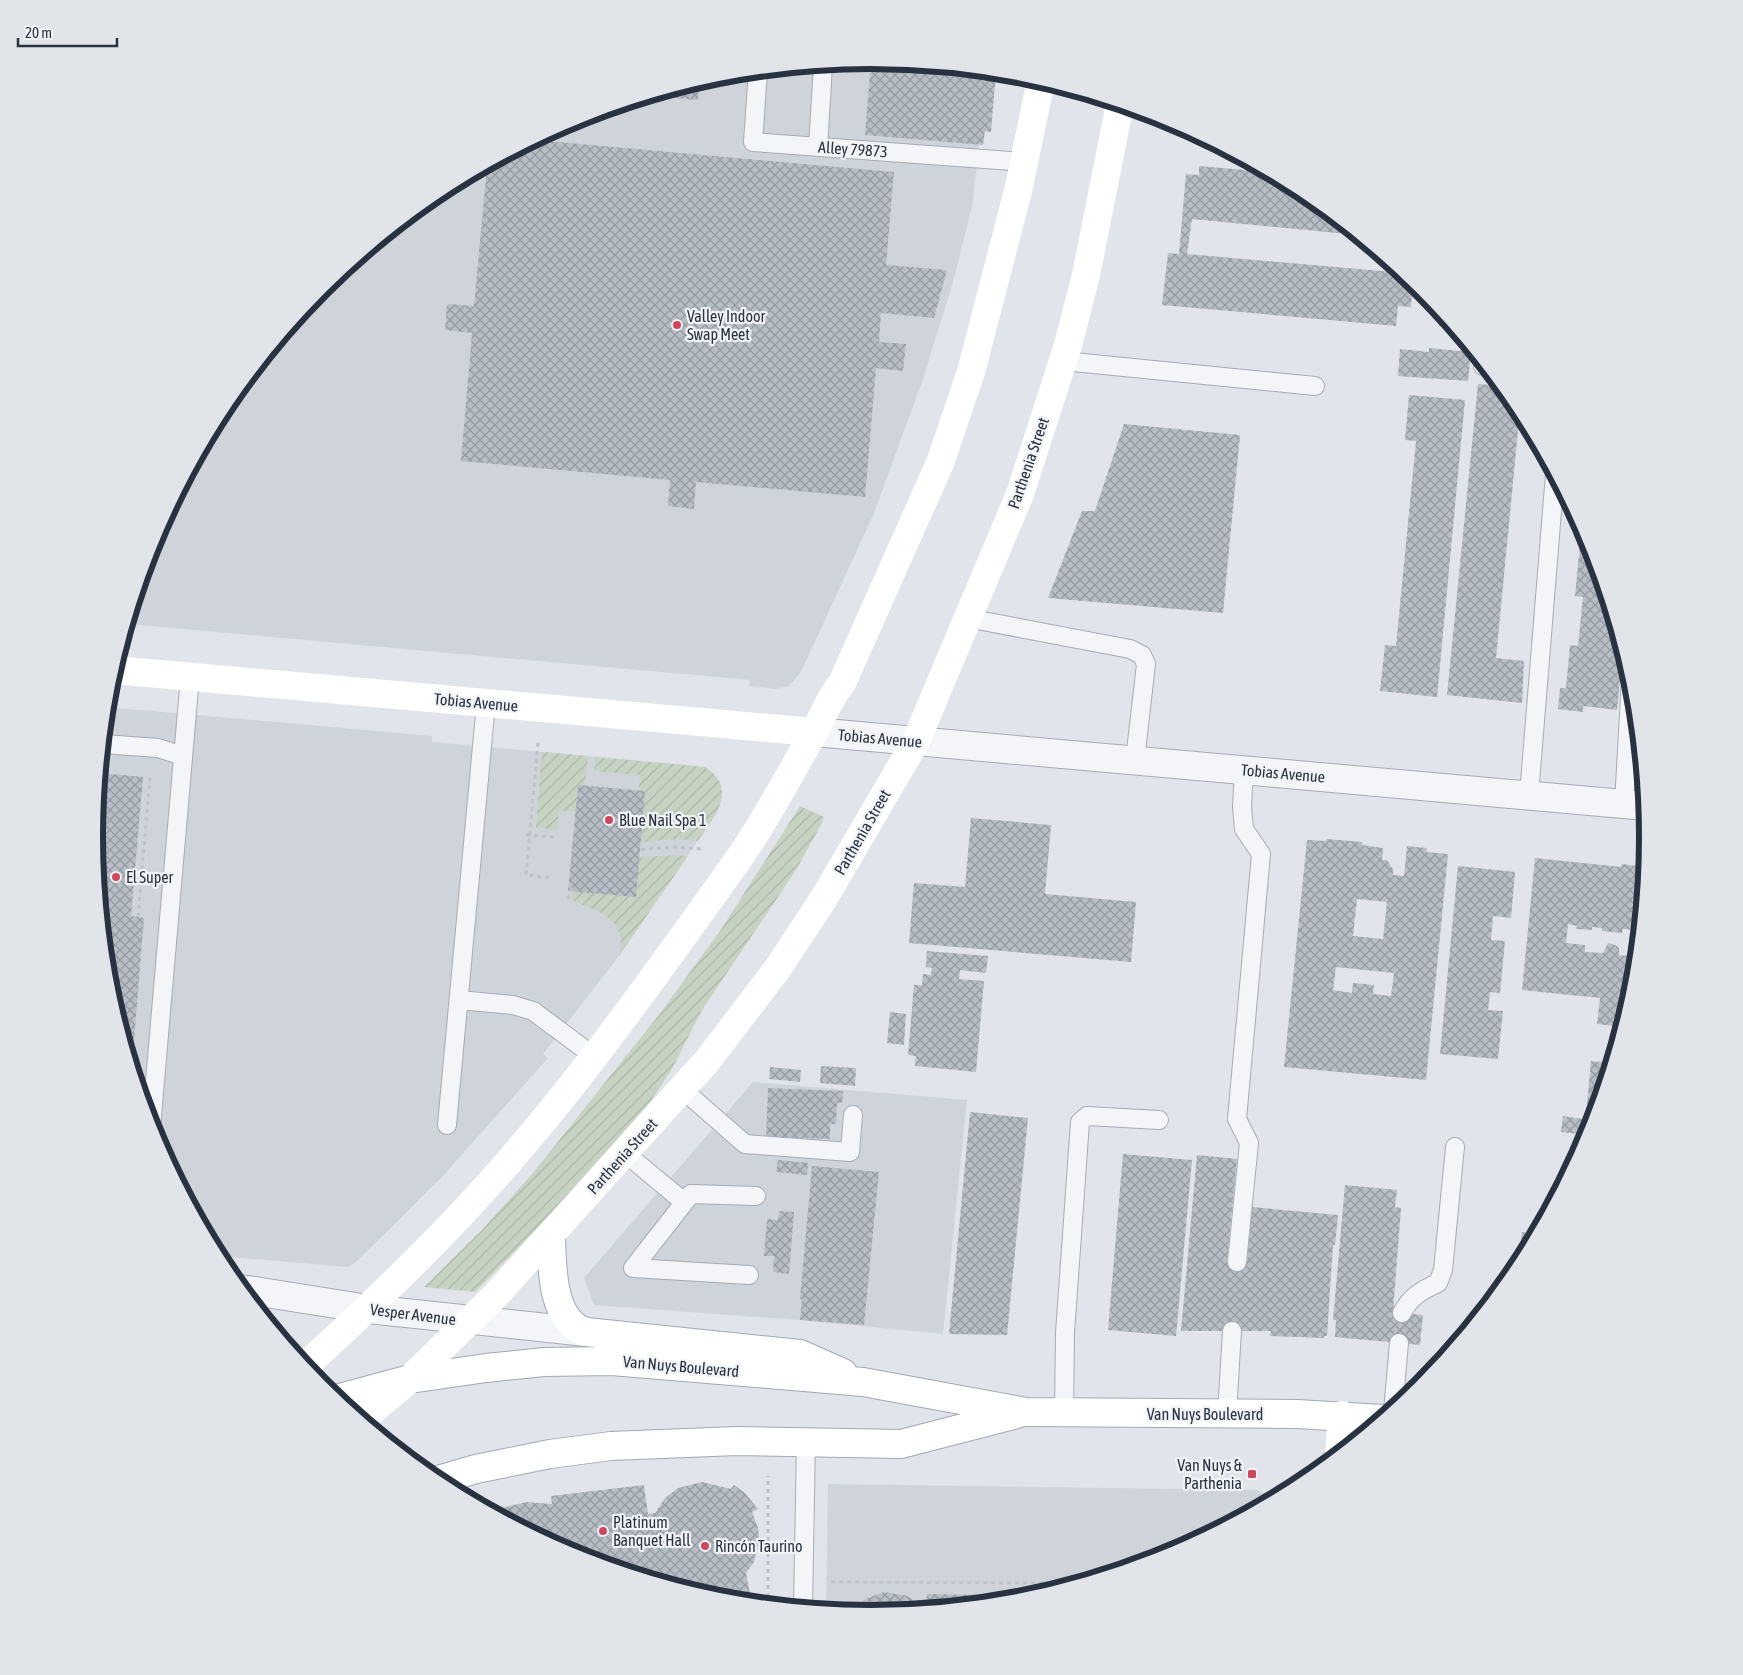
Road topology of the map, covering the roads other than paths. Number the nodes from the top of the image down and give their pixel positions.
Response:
1 (823, 70) edge
2 (758, 77) edge
3 (1039, 88) edge
4 (1119, 110) edge
5 (818, 147) junction
6 (1024, 162) junction
7 (1063, 361) junction
8 (1315, 386) dead end
9 (1554, 484) edge
10 (967, 618) junction
11 (122, 671) edge
12 (190, 677) junction
13 (486, 703) junction
14 (1633, 730) edge
15 (814, 732) junction
16 (916, 741) junction
17 (108, 744) edge
18 (183, 756) junction
19 (1135, 760) junction
20 (1244, 770) junction
21 (1529, 795) junction
22 (1635, 805) edge
23 (459, 1000) junction
24 (594, 1057) junction
25 (682, 1089) junction
26 (153, 1109) edge
27 (853, 1115) dead end
28 (1159, 1120) dead end
29 (447, 1125) dead end
30 (1455, 1147) dead end
31 (625, 1153) junction
32 (756, 1196) dead end
33 (684, 1202) junction
34 (551, 1236) junction
35 (1237, 1262) dead end
36 (749, 1275) dead end
37 (250, 1290) edge
38 (368, 1309) junction
39 (1402, 1313) dead end
40 (471, 1321) junction
41 (1232, 1331) dead end
42 (586, 1332) junction
43 (1399, 1343) dead end
44 (310, 1361) edge
45 (410, 1379) junction
46 (863, 1382) junction
47 (345, 1397) edge
48 (1394, 1400) edge
49 (1026, 1412) junction
50 (1064, 1412) junction
51 (1227, 1414) junction
52 (1342, 1415) junction
53 (366, 1416) edge
54 (1374, 1418) edge
55 (806, 1442) junction
56 (1340, 1446) edge
57 (446, 1478) edge
58 (803, 1603) edge

1 - 5 lane
2 - 5 lane, Alley 79873
3 - 6 main road
4 - 7 main road, Parthenia Street
5 - 6 lane, Alley 79873
6 - 15 main road
7 - 8 lane
7 - 10 main road, Parthenia Street
9 - 21 lane
10 - 16 main road, Parthenia Street
10 - 19 lane
11 - 12 main road, Tobias Avenue
12 - 13 main road, Tobias Avenue
12 - 18 lane
13 - 15 main road, Tobias Avenue
13 - 23 lane
14 - 22 lane
15 - 16 street, Tobias Avenue
15 - 24 main road
16 - 19 street, Tobias Avenue
16 - 25 main road, Parthenia Street
17 - 18 lane
18 - 26 lane
19 - 20 street, Tobias Avenue
20 - 21 street, Tobias Avenue
20 - 35 lane
21 - 22 street, Tobias Avenue
23 - 24 lane
23 - 29 lane
24 - 38 main road
25 - 27 lane
25 - 31 main road, Parthenia Street
28 - 50 lane
30 - 39 lane
31 - 33 lane
31 - 34 main road, Parthenia Street
32 - 33 lane
33 - 36 lane
34 - 40 main road, Parthenia Street
34 - 42 main road
37 - 38 street, Vesper Avenue
38 - 40 street, Vesper Avenue
38 - 44 main road
40 - 42 street, Vesper Avenue
40 - 45 main road, Parthenia Street
41 - 51 lane
42 - 46 main road
43 - 48 lane
45 - 46 main road, Van Nuys Boulevard
45 - 47 main road, Van Nuys Boulevard
45 - 53 main road, Parthenia Street
46 - 49 main road, Van Nuys Boulevard
49 - 50 main road, Van Nuys Boulevard
49 - 55 main road, Van Nuys Boulevard
50 - 51 main road, Van Nuys Boulevard
51 - 52 main road, Van Nuys Boulevard
52 - 54 main road, Van Nuys Boulevard
52 - 56 main road
55 - 57 main road, Van Nuys Boulevard
55 - 58 lane

